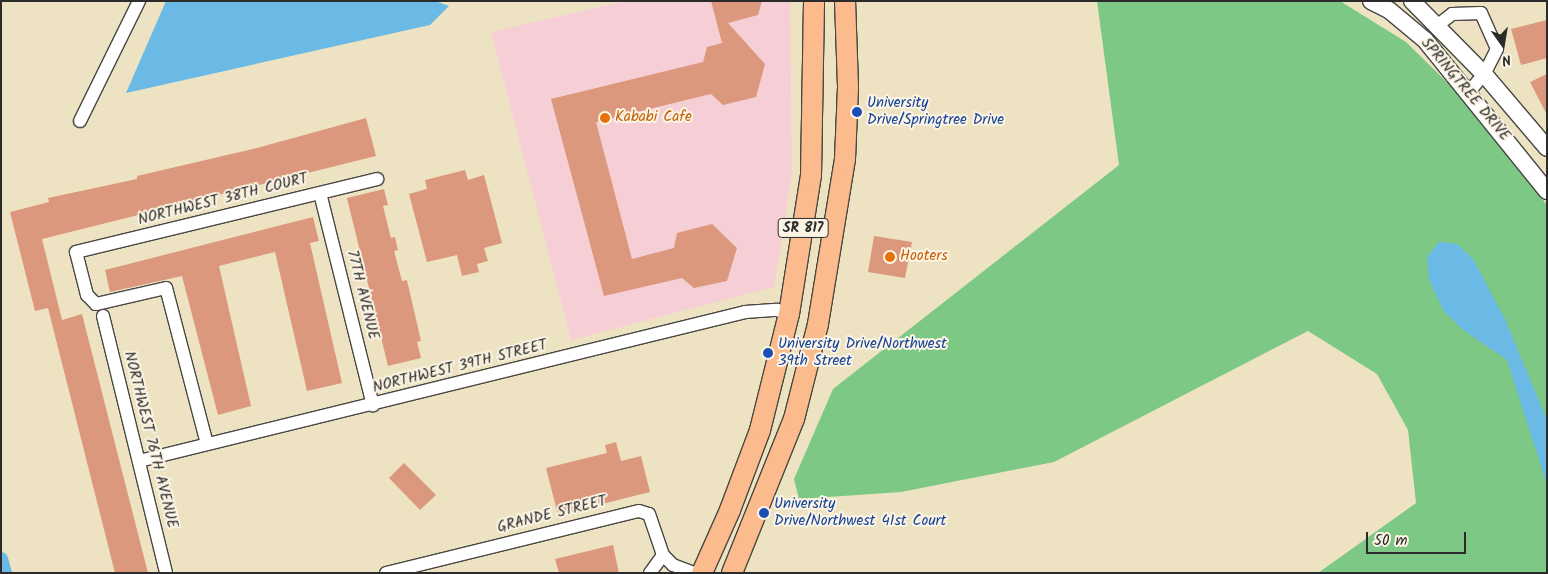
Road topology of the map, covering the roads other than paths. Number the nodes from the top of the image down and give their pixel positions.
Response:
1 (139, 1) edge
2 (814, 1) edge
3 (846, 1) edge
4 (1371, 1) edge
5 (1412, 1) edge
6 (1438, 25) junction
7 (1484, 74) junction
8 (1469, 92) junction
9 (80, 121) dead end
10 (1547, 148) edge
11 (377, 179) dead end
12 (1547, 191) edge
13 (320, 193) junction
14 (789, 314) junction
15 (102, 316) dead end
16 (374, 405) junction
17 (207, 444) junction
18 (139, 461) junction
19 (724, 520) junction
20 (663, 555) junction
21 (733, 572) edge
22 (166, 573) edge
23 (386, 573) edge
24 (650, 573) edge
25 (694, 573) edge
26 (702, 573) edge

1 - 9 street
2 - 14 main road, SR 817
3 - 21 main road, SR 817
4 - 8 street, SPRINGTREE DRIVE
5 - 6 street, SPRINGTREE DRIVE
6 - 7 street, SPRINGTREE DRIVE
6 - 7 street
7 - 8 street
7 - 10 street, SPRINGTREE DRIVE
8 - 12 street, SPRINGTREE DRIVE
11 - 13 street, NORTHWEST 38TH COURT
13 - 16 street, 77TH AVENUE
13 - 17 street, NORTHWEST 38TH COURT
14 - 16 street, NORTHWEST 39TH STREET
14 - 19 main road, SR 817
15 - 18 street, NORTHWEST 76TH AVENUE
16 - 17 street, NORTHWEST 39TH STREET
17 - 18 street, NORTHWEST 39TH STREET
18 - 22 street, NORTHWEST 76TH AVENUE
19 - 21 main road
19 - 26 main road, SR 817
20 - 23 street, GRANDE STREET
20 - 24 street
20 - 25 street

